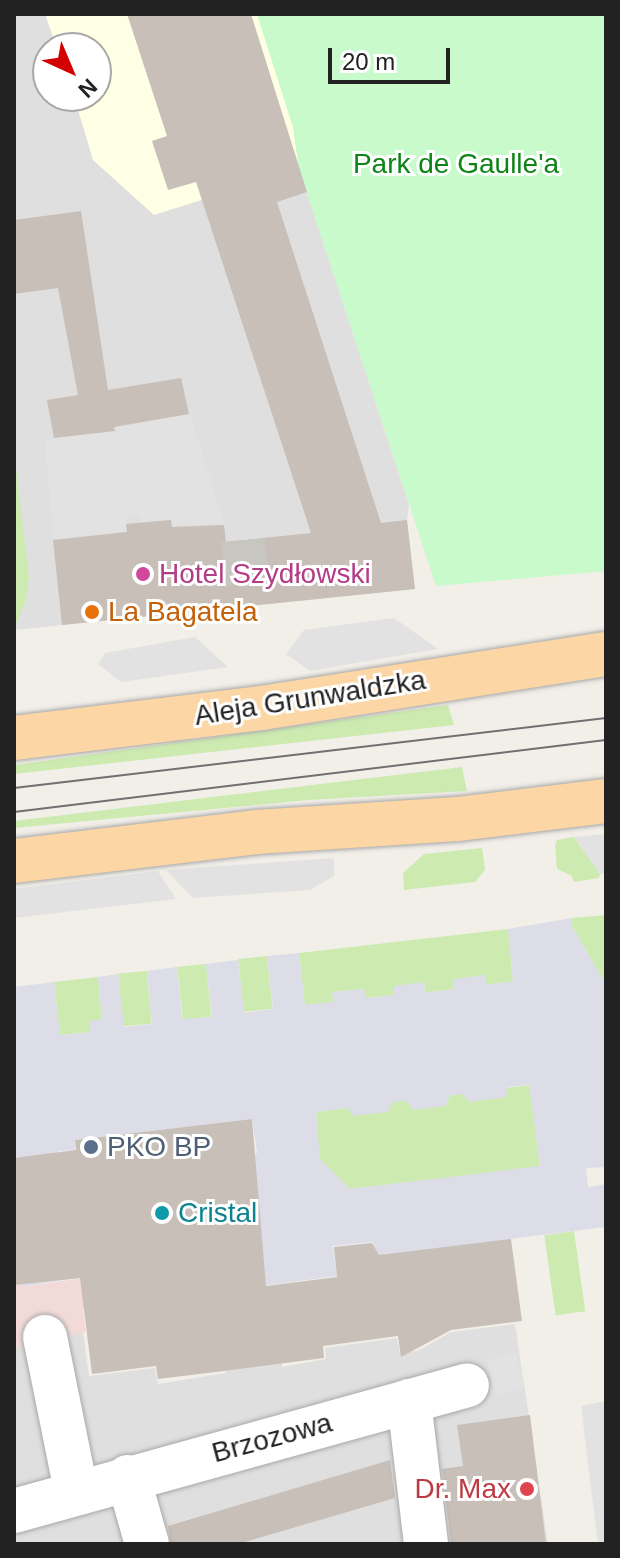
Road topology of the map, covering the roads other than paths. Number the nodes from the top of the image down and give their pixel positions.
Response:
1 (606, 654) edge
2 (14, 738) edge
3 (606, 801) edge
4 (14, 861) edge
5 (45, 1337) dead end
6 (467, 1385) dead end
7 (409, 1401) junction
8 (128, 1477) junction
9 (76, 1491) junction
10 (14, 1511) edge
11 (147, 1544) edge
12 (426, 1544) edge

1 - 2 main road, Aleja Grunwaldzka
3 - 4 main road
5 - 9 street
6 - 7 street, Brzozowa
7 - 8 street, Brzozowa
7 - 12 street
8 - 9 street, Brzozowa
8 - 11 street
9 - 10 street, Brzozowa

